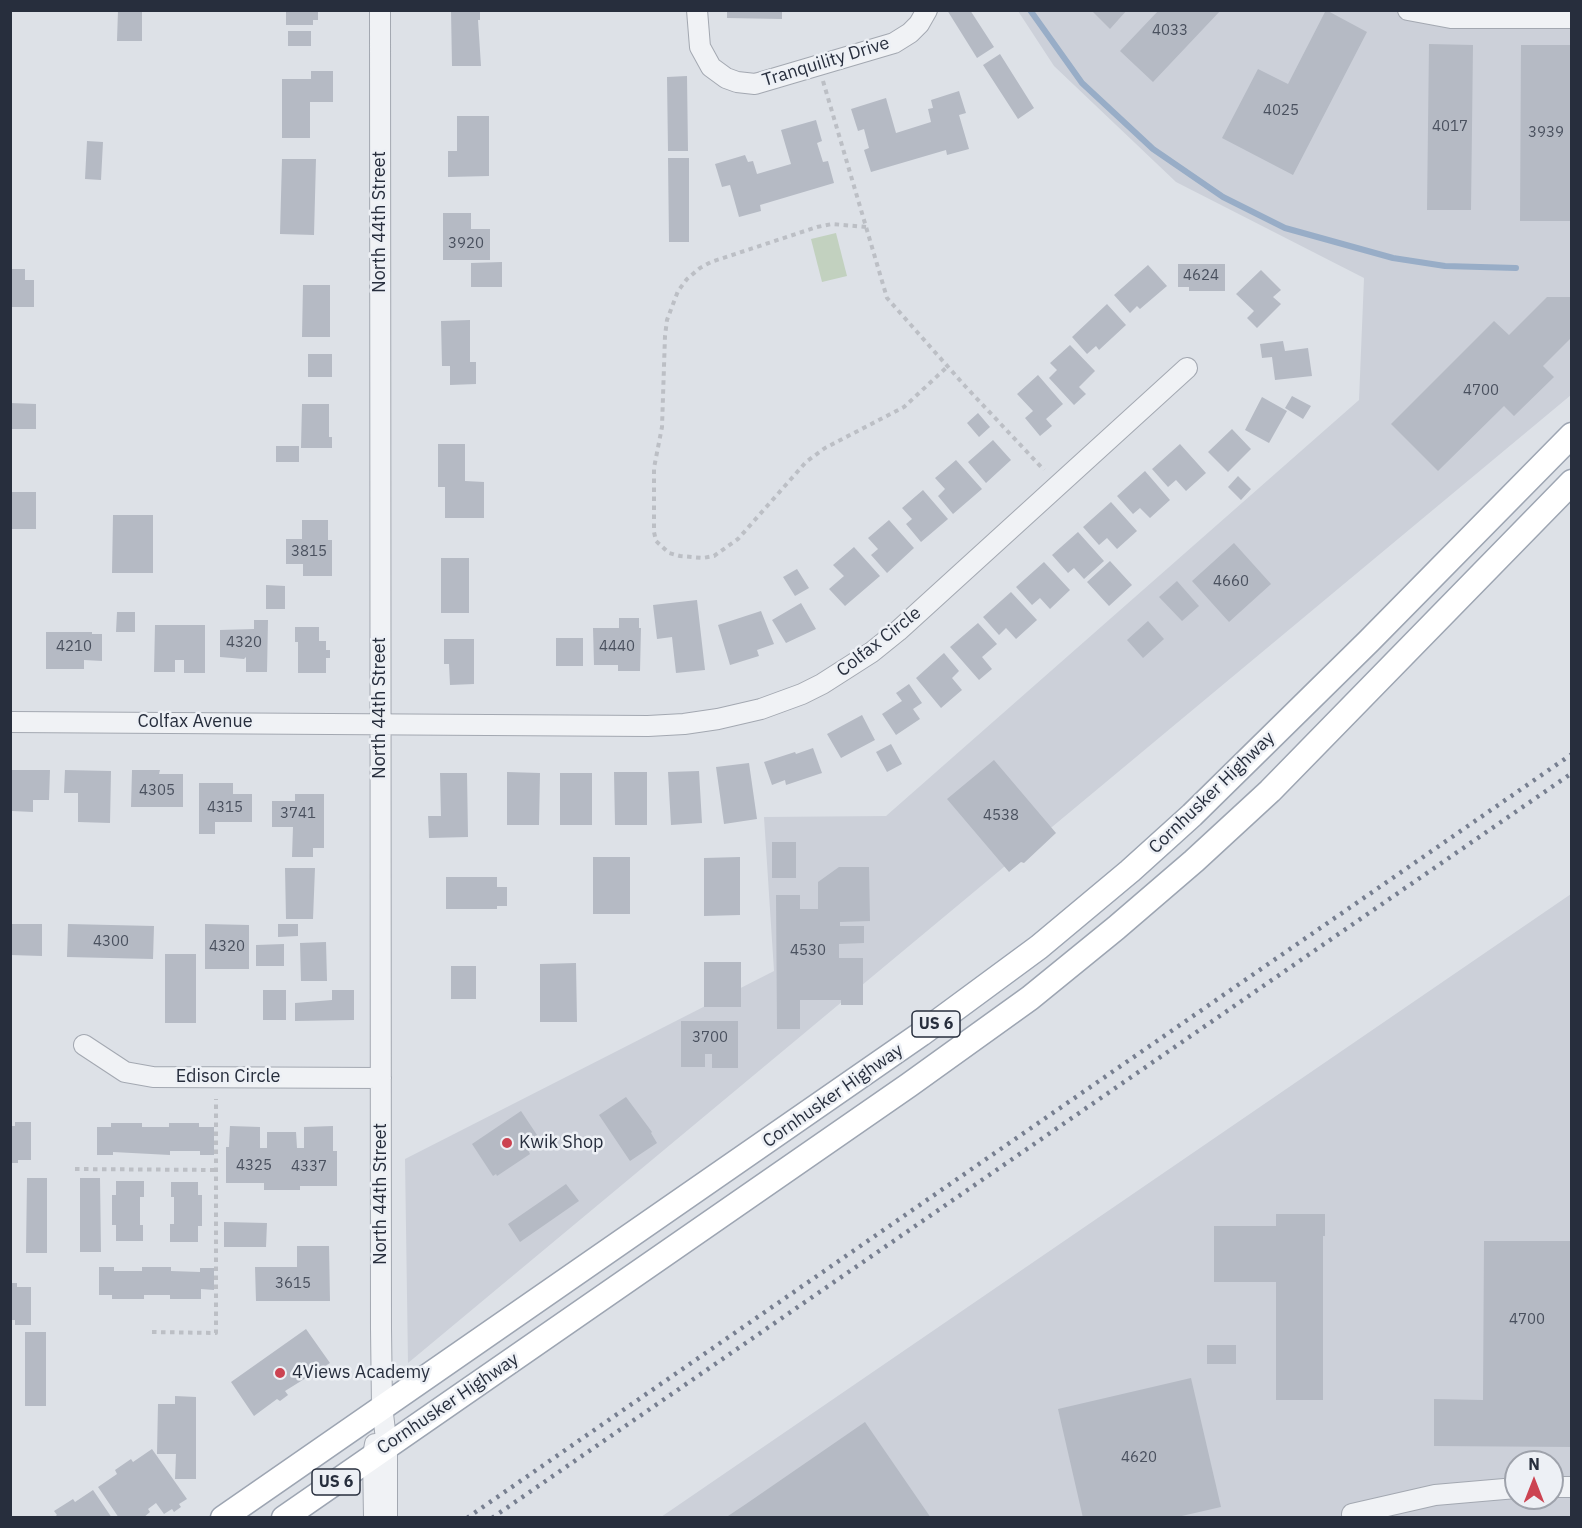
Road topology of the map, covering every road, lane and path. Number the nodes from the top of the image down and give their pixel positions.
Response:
1 (380, 10) edge
2 (697, 10) edge
3 (927, 10) edge
4 (1408, 10) edge
5 (1572, 18) edge
6 (819, 66) junction
7 (866, 227) junction
8 (947, 367) junction
9 (1187, 368) dead end
10 (1572, 435) edge
11 (1044, 470) dead end
12 (1567, 489) edge
13 (10, 722) edge
14 (380, 724) junction
15 (84, 1045) dead end
16 (381, 1078) junction
17 (216, 1099) dead end
18 (75, 1169) dead end
19 (216, 1170) junction
20 (152, 1332) dead end
21 (382, 1406) junction
22 (380, 1451) junction
23 (1504, 1489) edge
24 (1352, 1514) dead end
25 (223, 1518) edge
26 (284, 1518) edge
27 (374, 1518) edge
28 (387, 1518) edge

1 - 14 street, North 44th Street
2 - 6 street, Tranquility Drive
3 - 6 street, Tranquility Drive
4 - 5 street
6 - 7 path
7 - 8 path
7 - 8 path
8 - 11 path
9 - 14 street, Colfax Circle
10 - 21 main road, Cornhusker Highway / US 6
12 - 22 main road, Cornhusker Highway / US 6
13 - 14 street, Colfax Avenue
14 - 16 street, North 44th Street
15 - 16 street, Edison Circle
16 - 21 street, North 44th Street
17 - 19 path
18 - 19 path
19 - 20 path
21 - 22 street, North 44th Street
21 - 25 main road, Cornhusker Highway / US 6
22 - 26 main road, Cornhusker Highway / US 6
22 - 27 street, North 44th Street
22 - 28 street, North 44th Street
23 - 24 street

